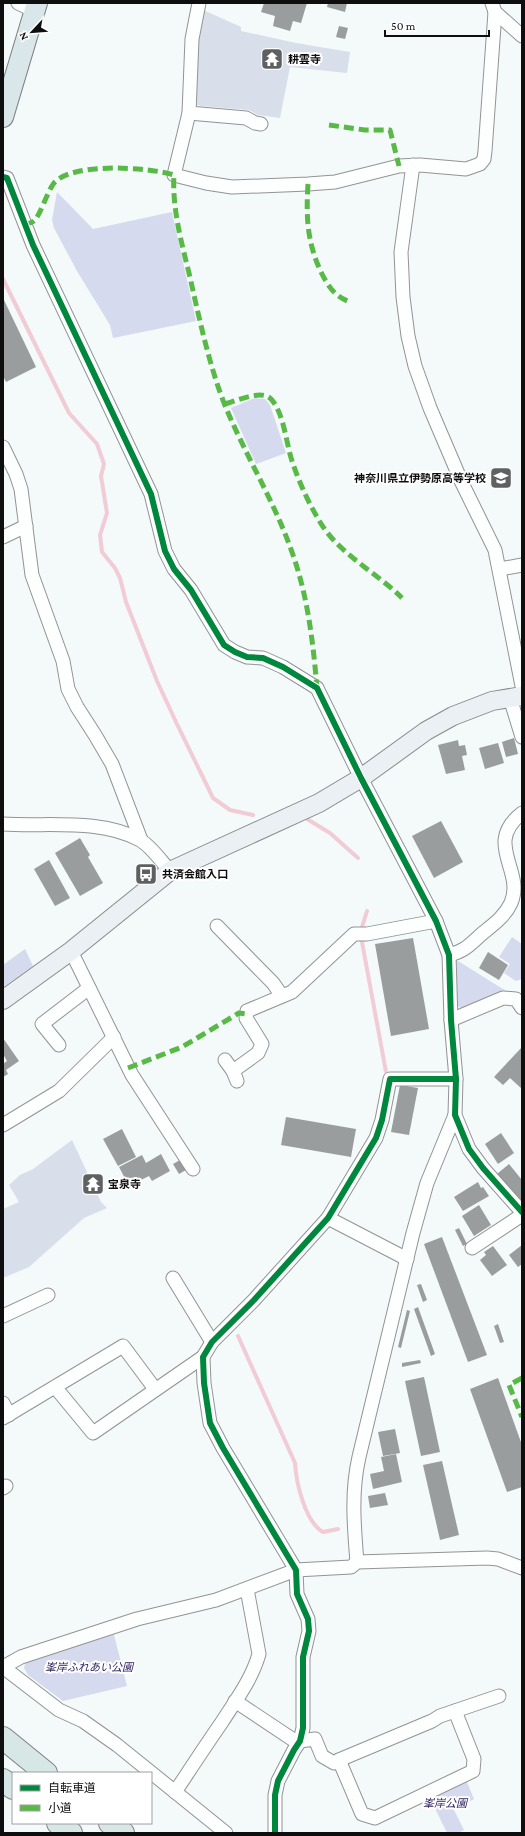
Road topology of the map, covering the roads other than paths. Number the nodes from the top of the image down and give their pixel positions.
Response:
1 (199, 3) edge
2 (30, 6) edge
3 (493, 7) edge
4 (522, 36) edge
5 (189, 113) junction
6 (3, 117) edge
7 (261, 124) dead end
8 (413, 165) junction
9 (3, 177) edge
10 (3, 447) edge
11 (26, 526) junction
12 (3, 537) edge
13 (522, 565) edge
14 (500, 569) junction
15 (518, 693) edge
16 (522, 737) edge
17 (361, 778) junction
18 (522, 813) edge
19 (3, 824) edge
20 (141, 840) junction
21 (170, 871) junction
22 (436, 921) junction
23 (217, 926) dead end
24 (71, 951) junction
25 (449, 955) junction
26 (88, 988) junction
27 (282, 996) junction
28 (3, 1000) edge
29 (522, 1008) edge
30 (451, 1020) junction
31 (114, 1037) junction
32 (59, 1045) dead end
33 (225, 1060) dead end
34 (456, 1079) junction
35 (455, 1116) junction
36 (3, 1125) edge
37 (193, 1169) dead end
38 (522, 1212) edge
39 (522, 1215) edge
40 (328, 1218) junction
41 (472, 1248) dead end
42 (407, 1259) junction
43 (173, 1278) dead end
44 (48, 1295) dead end
45 (3, 1316) edge
46 (212, 1342) junction
47 (203, 1357) junction
48 (55, 1387) junction
49 (155, 1389) junction
50 (5, 1412) edge
51 (357, 1562) junction
52 (522, 1568) edge
53 (296, 1570) junction
54 (247, 1589) junction
55 (3, 1667) edge
56 (499, 1696) dead end
57 (235, 1701) junction
58 (455, 1711) junction
59 (3, 1738) edge
60 (300, 1741) junction
61 (339, 1760) junction
62 (45, 1772) edge
63 (150, 1772) edge
64 (152, 1773) edge
65 (3, 1780) edge
66 (12, 1787) edge
67 (175, 1792) junction
68 (59, 1824) edge
69 (111, 1824) edge
70 (71, 1833) edge
71 (123, 1833) edge
72 (226, 1833) edge
73 (275, 1833) edge

1 - 5 street
2 - 6 main road
3 - 4 street
3 - 8 street
5 - 7 street
5 - 8 street
8 - 14 street
9 - 17 street
10 - 11 street
11 - 12 street
11 - 20 street
13 - 14 street
14 - 15 street
15 - 16 street
15 - 17 street
17 - 21 street
17 - 22 street
18 - 25 street
19 - 20 street
20 - 21 street
21 - 24 street
22 - 25 street
22 - 27 street
23 - 27 street
24 - 26 street
24 - 28 street
25 - 30 street
26 - 31 street
26 - 32 street
27 - 33 street
29 - 30 street
30 - 34 street
31 - 36 street
31 - 37 street
34 - 35 street
34 - 40 street
35 - 38 street
35 - 42 street
39 - 41 street
40 - 42 street
40 - 46 street
42 - 51 street
43 - 46 street
44 - 45 street
46 - 47 street
47 - 49 street
47 - 53 street
48 - 49 street
48 - 49 street
48 - 50 street
51 - 52 street
51 - 53 street
53 - 54 street
53 - 60 street
54 - 55 street
54 - 57 street
55 - 63 street
56 - 58 street
57 - 60 street
57 - 67 street
58 - 61 street
58 - 61 street
59 - 62 highway
60 - 61 street
60 - 73 street
64 - 67 street
65 - 66 highway
67 - 72 street
68 - 70 highway
69 - 71 highway

